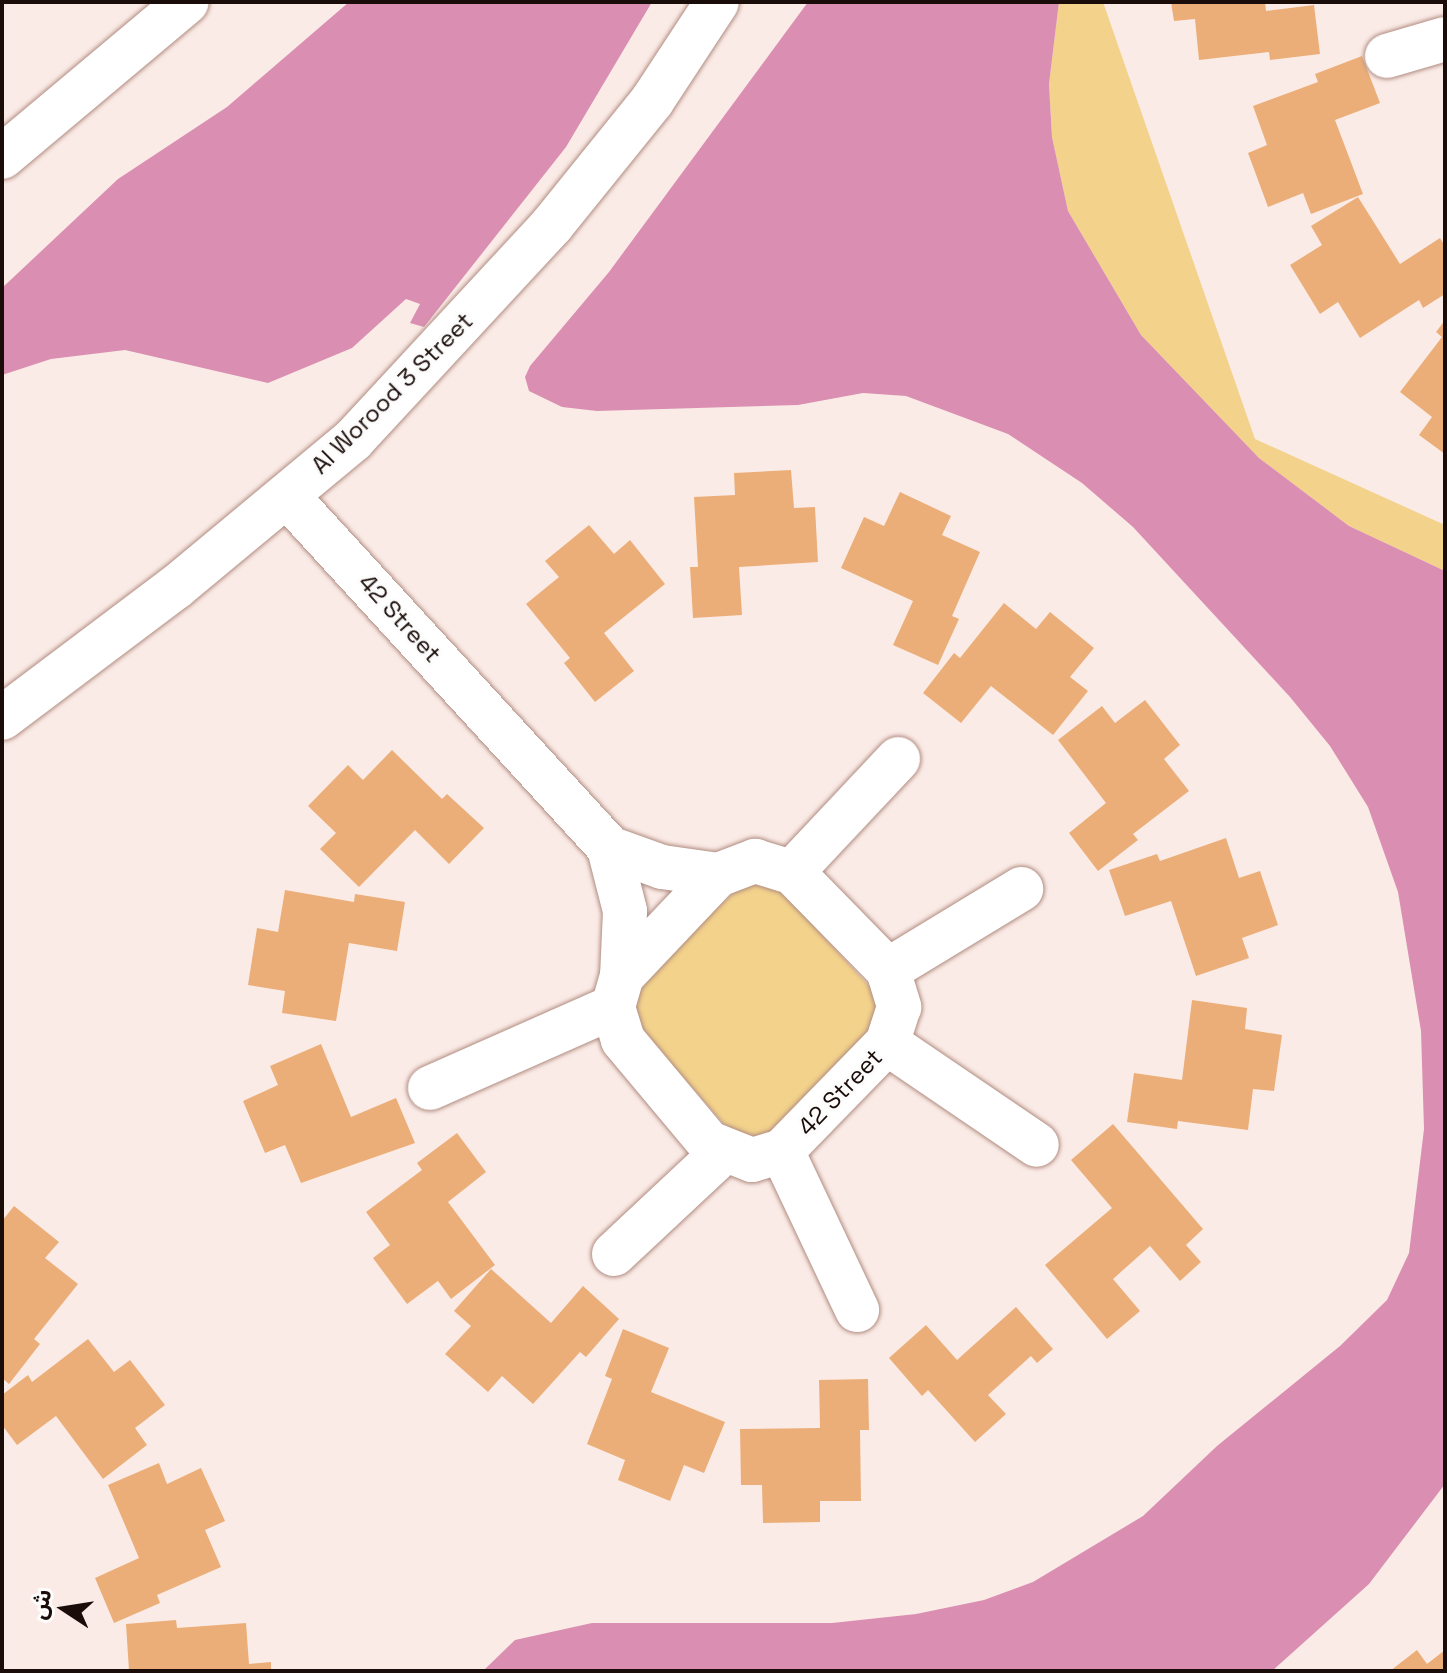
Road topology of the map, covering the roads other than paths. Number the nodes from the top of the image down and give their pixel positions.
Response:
1 (187, 2) edge
2 (691, 2) edge
3 (717, 2) edge
4 (1445, 39) edge
5 (1387, 56) dead end
6 (652, 101) junction
7 (2, 157) edge
8 (287, 496) junction
9 (2, 718) edge
10 (898, 759) dead end
11 (609, 848) junction
12 (792, 872) junction
13 (718, 875) junction
14 (1021, 889) dead end
15 (888, 970) junction
16 (617, 992) junction
17 (887, 1043) junction
18 (430, 1088) dead end
19 (1037, 1145) dead end
20 (782, 1151) junction
21 (722, 1153) junction
22 (614, 1254) dead end
23 (857, 1310) dead end

1 - 7 street
2 - 6 street
3 - 6 street, Al Worood 3 Street
4 - 5 street
6 - 8 street, Al Worood 3 Street
8 - 9 street, Al Worood 3 Street
8 - 11 street, 42 Street
10 - 12 street
11 - 13 street, 42 Street
11 - 16 street, 42 Street
12 - 13 street, 42 Street
12 - 15 street, 42 Street
13 - 16 street, 42 Street
14 - 15 street
15 - 17 street, 42 Street
16 - 18 street
16 - 21 street, 42 Street
17 - 19 street
17 - 20 street, 42 Street
20 - 21 street, 42 Street
20 - 23 street
21 - 22 street

